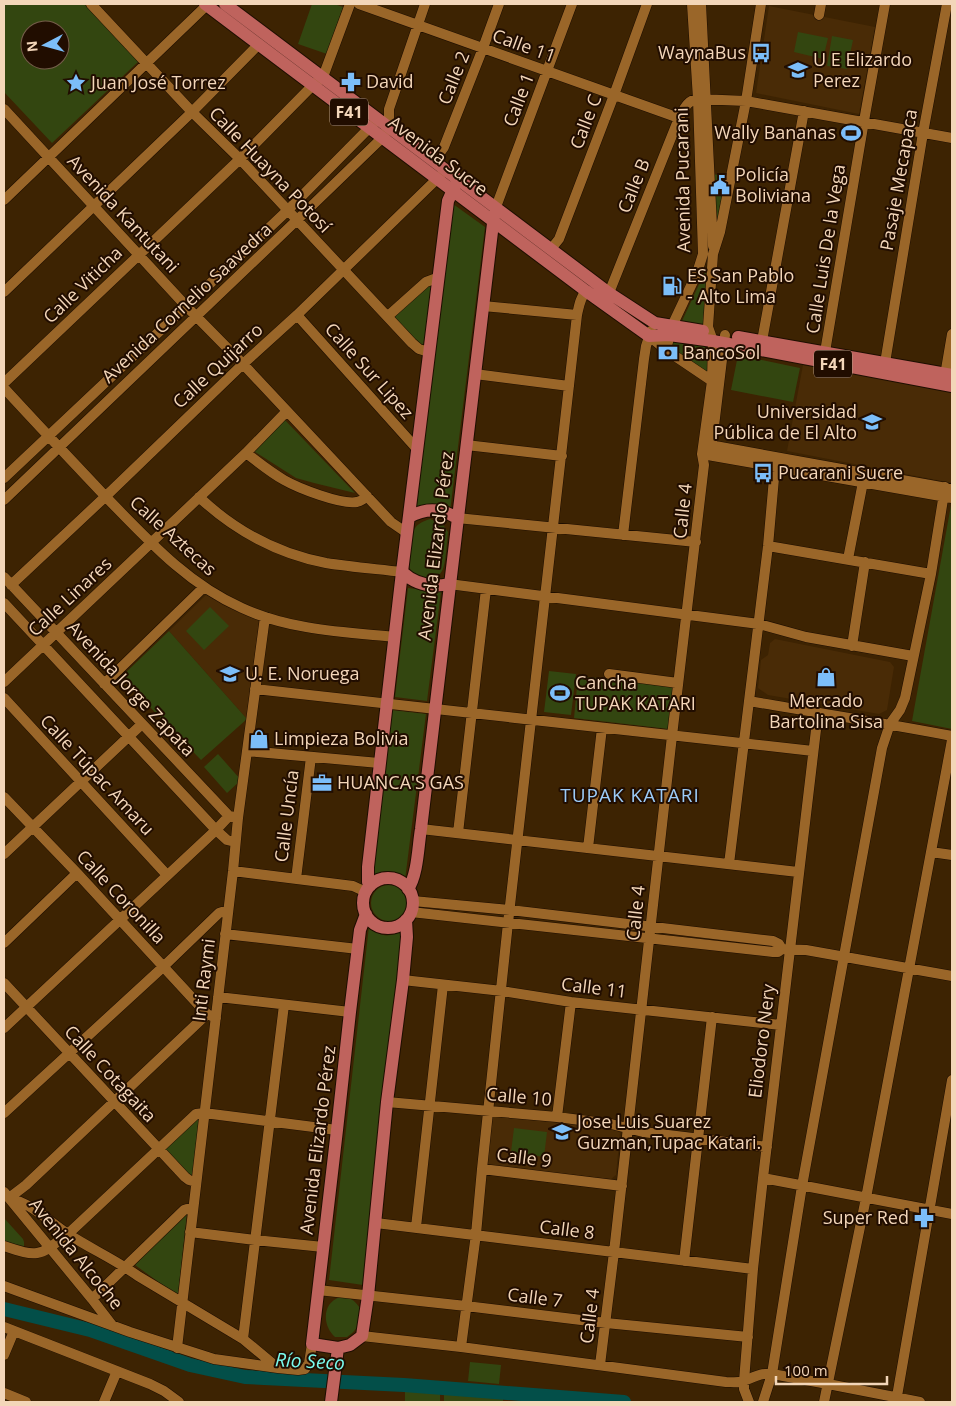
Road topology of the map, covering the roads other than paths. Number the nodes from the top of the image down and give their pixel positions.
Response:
1 (91, 4) edge
2 (206, 4) edge
3 (225, 4) edge
4 (350, 4) edge
5 (359, 4) edge
6 (424, 4) edge
7 (499, 4) edge
8 (572, 4) edge
9 (647, 4) edge
10 (692, 4) edge
11 (701, 4) edge
12 (762, 4) edge
13 (821, 4) edge
14 (885, 4) edge
15 (947, 4) edge
16 (819, 15) dead end
17 (417, 25) junction
18 (259, 44) junction
19 (483, 48) junction
20 (146, 64) junction
21 (548, 72) junction
22 (318, 81) junction
23 (614, 95) junction
24 (702, 99) junction
25 (746, 101) junction
26 (4, 109) edge
27 (389, 109) junction
28 (804, 111) junction
29 (192, 112) junction
30 (679, 118) junction
31 (864, 122) junction
32 (374, 123) junction
33 (386, 132) junction
34 (923, 133) junction
35 (952, 138) edge
36 (49, 157) junction
37 (240, 159) junction
38 (434, 161) junction
39 (442, 174) junction
40 (456, 184) junction
41 (4, 200) edge
42 (94, 206) junction
43 (288, 210) junction
44 (494, 214) junction
45 (298, 220) junction
46 (552, 249) junction
47 (702, 254) junction
48 (713, 254) junction
49 (138, 255) junction
50 (342, 270) junction
51 (438, 280) junction
52 (586, 291) junction
53 (4, 292) edge
54 (609, 293) junction
55 (186, 306) junction
56 (482, 306) junction
57 (297, 315) junction
58 (577, 315) junction
59 (388, 316) junction
60 (196, 317) junction
61 (655, 323) junction
62 (670, 331) junction
63 (952, 334) edge
64 (649, 336) junction
65 (718, 338) junction
66 (762, 341) junction
67 (666, 350) junction
68 (429, 352) junction
69 (825, 352) junction
70 (885, 363) junction
71 (243, 364) junction
72 (475, 374) junction
73 (948, 380) edge
74 (4, 383) edge
75 (715, 383) junction
76 (569, 386) junction
77 (4, 388) edge
78 (287, 411) junction
79 (47, 436) junction
80 (466, 445) junction
81 (59, 447) junction
82 (417, 449) junction
83 (707, 450) junction
84 (246, 453) junction
85 (562, 456) junction
86 (775, 467) junction
87 (4, 478) edge
88 (863, 482) junction
89 (948, 493) edge
90 (106, 496) junction
91 (367, 496) junction
92 (199, 497) junction
93 (4, 500) edge
94 (408, 517) junction
95 (457, 518) junction
96 (553, 528) junction
97 (407, 533) junction
98 (623, 535) junction
99 (696, 542) junction
100 (151, 543) junction
101 (768, 546) junction
102 (848, 560) junction
103 (865, 562) junction
104 (402, 572) junction
105 (931, 574) junction
106 (7, 581) edge
107 (449, 584) junction
108 (204, 587) junction
109 (486, 588) junction
110 (546, 596) junction
111 (4, 603) edge
112 (687, 615) junction
113 (265, 617) junction
114 (759, 624) junction
115 (57, 632) junction
116 (394, 637) junction
117 (43, 645) junction
118 (852, 646) junction
119 (913, 656) junction
120 (609, 674) dead end
121 (4, 682) edge
122 (678, 683) junction
123 (104, 684) junction
124 (255, 689) junction
125 (4, 698) edge
126 (749, 701) junction
127 (386, 703) junction
128 (434, 709) junction
129 (471, 713) junction
130 (818, 713) junction
131 (532, 720) junction
132 (142, 724) junction
133 (890, 724) junction
134 (602, 728) junction
135 (672, 736) junction
136 (952, 736) edge
137 (129, 737) junction
138 (952, 740) edge
139 (744, 744) junction
140 (247, 750) junction
141 (813, 751) junction
142 (311, 758) junction
143 (379, 763) junction
144 (81, 782) junction
145 (4, 797) edge
146 (233, 817) junction
147 (32, 827) junction
148 (421, 829) junction
149 (216, 830) junction
150 (458, 833) junction
151 (518, 840) junction
152 (236, 842) junction
153 (588, 848) junction
154 (931, 852) junction
155 (4, 854) edge
156 (952, 855) edge
157 (658, 856) junction
158 (729, 864) junction
159 (233, 871) junction
160 (798, 872) junction
161 (77, 873) junction
162 (167, 875) junction
163 (296, 878) junction
164 (368, 889) junction
165 (410, 906) junction
166 (510, 910) junction
167 (228, 911) junction
168 (366, 914) junction
169 (120, 920) junction
170 (508, 923) junction
171 (651, 926) junction
172 (225, 934) junction
173 (649, 938) junction
174 (4, 943) edge
175 (786, 949) junction
176 (358, 950) junction
177 (844, 956) junction
178 (163, 967) junction
179 (908, 968) junction
180 (952, 976) edge
181 (403, 980) junction
182 (4, 983) edge
183 (443, 985) junction
184 (502, 991) junction
185 (218, 997) junction
186 (571, 1002) junction
187 (284, 1005) junction
188 (26, 1007) junction
189 (642, 1010) junction
190 (350, 1012) junction
191 (211, 1016) junction
192 (712, 1018) junction
193 (781, 1025) junction
194 (4, 1028) edge
195 (69, 1054) junction
196 (952, 1080) edge
197 (114, 1102) junction
198 (388, 1102) junction
199 (429, 1105) junction
200 (488, 1112) junction
201 (4, 1113) edge
202 (204, 1113) junction
203 (557, 1117) junction
204 (269, 1121) junction
205 (629, 1128) junction
206 (337, 1130) junction
207 (698, 1138) junction
208 (767, 1147) junction
209 (158, 1149) junction
210 (482, 1169) junction
211 (763, 1178) junction
212 (196, 1182) junction
213 (622, 1186) junction
214 (802, 1186) junction
215 (6, 1195) edge
216 (866, 1198) junction
217 (193, 1209) junction
218 (930, 1211) junction
219 (952, 1214) edge
220 (376, 1223) junction
221 (416, 1227) junction
222 (190, 1232) junction
223 (68, 1234) junction
224 (476, 1234) junction
225 (256, 1240) junction
226 (4, 1246) edge
227 (323, 1247) junction
228 (50, 1248) junction
229 (614, 1252) junction
230 (684, 1260) junction
231 (125, 1267) junction
232 (753, 1268) junction
233 (4, 1286) edge
234 (318, 1290) junction
235 (368, 1296) junction
236 (92, 1299) junction
237 (182, 1302) junction
238 (466, 1306) junction
239 (606, 1323) junction
240 (112, 1325) junction
241 (9, 1329) edge
242 (362, 1336) junction
243 (748, 1337) junction
244 (243, 1339) junction
245 (312, 1344) junction
246 (461, 1347) junction
247 (177, 1348) junction
248 (338, 1348) junction
249 (4, 1355) edge
250 (600, 1365) junction
251 (278, 1368) junction
252 (118, 1371) junction
253 (772, 1374) junction
254 (744, 1381) junction
255 (828, 1384) junction
256 (4, 1393) edge
257 (896, 1400) edge
258 (26, 1402) edge
259 (104, 1402) edge
260 (179, 1402) edge
261 (332, 1402) edge
262 (749, 1402) edge
263 (763, 1402) edge
264 (824, 1402) edge
265 (920, 1402) edge

1 - 20 street, Calle Huayna Potosí
2 - 18 main road, Avenida Sucre / F41
2 - 20 street
3 - 22 main road, Avenida Sucre / F41
4 - 22 street
5 - 17 street, Calle 11
6 - 17 street
7 - 19 street, Calle 2
8 - 21 street, Calle 1
9 - 23 street, Calle C
10 - 24 street, Avenida Pucarani
11 - 24 street, Avenida Pucarani
12 - 25 street
13 - 16 street
14 - 31 street, Calle Luis De la Vega
15 - 34 street, Pasaje Mecapaca
17 - 19 street, Calle 11
17 - 27 street
18 - 22 main road, Avenida Sucre / F41
18 - 29 street
19 - 21 street, Calle 11
19 - 38 street, Calle 2
20 - 29 street, Calle Huayna Potosí
20 - 36 street
21 - 23 street, Calle 11
21 - 44 street, Calle 1
22 - 32 main road, Avenida Sucre / F41
22 - 37 street, Calle Viticha
23 - 30 street, Calle 11
23 - 46 street, Calle C
24 - 25 street
24 - 30 street, Calle B
24 - 47 street, Avenida Pucarani
24 - 48 street, Avenida Pucarani
25 - 28 street
25 - 48 street
26 - 36 street, Avenida Kantutani
27 - 32 street, Avenida Cornelio Saavedra
27 - 33 street
28 - 31 street
28 - 66 street
29 - 37 street, Calle Huayna Potosí
29 - 42 street
30 - 54 street, Calle B
31 - 34 street
31 - 69 street, Calle Luis De la Vega
32 - 33 main road, Avenida Sucre / F41
32 - 43 street, Avenida Cornelio Saavedra
33 - 38 main road, Avenida Sucre / F41
33 - 39 main road, Avenida Sucre / F41
33 - 45 street, Avenida Cornelio Saavedra
34 - 35 street
34 - 70 street, Pasaje Mecapaca
36 - 41 street
36 - 42 street, Avenida Kantutani
37 - 43 street, Calle Huayna Potosí
37 - 49 street, Calle Viticha
38 - 39 main road, Avenida Sucre / F41
39 - 40 main road, Avenida Sucre / F41
39 - 50 street, Calle Quijarro
40 - 44 main road, Avenida Sucre / F41
40 - 51 main road, Avenida Elizardo Pérez
42 - 49 street, Avenida Kantutani
42 - 53 street
43 - 45 street, Calle Huayna Potosí
43 - 55 street, Avenida Cornelio Saavedra
44 - 46 main road, Avenida Sucre / F41
44 - 52 main road, Avenida Sucre / F41
44 - 56 main road, Avenida Elizardo Pérez
45 - 50 street, Calle Huayna Potosí
45 - 60 street, Avenida Cornelio Saavedra
46 - 54 main road, Avenida Sucre / F41
47 - 48 street
47 - 62 street, Avenida Pucarani
48 - 65 street, Calle 4
49 - 55 street, Avenida Kantutani
49 - 74 street, Calle Viticha
50 - 57 street, Calle Quijarro
50 - 59 street, Calle Huayna Potosí
51 - 59 street
51 - 68 main road, Avenida Elizardo Pérez
52 - 58 street
52 - 64 main road, Avenida Sucre / F41
54 - 61 main road, F41
55 - 60 street, Avenida Kantutani
55 - 79 street, Avenida Cornelio Saavedra
56 - 58 street
56 - 72 main road, Avenida Elizardo Pérez
57 - 71 street, Calle Quijarro
57 - 82 street, Calle Sur Lipez
58 - 76 street
59 - 68 street, Calle Huayna Potosí
60 - 71 street, Avenida Kantutani
60 - 81 street, Avenida Cornelio Saavedra
61 - 62 main road, F41
61 - 64 street
62 - 64 main road, F41
62 - 65 main road, F41
62 - 67 street, Avenida Pucarani
63 - 73 street
64 - 67 street
64 - 98 street
65 - 66 main road, F41
65 - 73 main road, F41
65 - 75 street, Calle 4
66 - 69 main road, F41
67 - 75 street
68 - 82 main road, Avenida Elizardo Pérez
69 - 70 main road, F41
70 - 73 main road, F41
71 - 78 street, Avenida Kantutani
71 - 90 street, Calle Quijarro
72 - 76 street
72 - 80 main road, Avenida Elizardo Pérez
75 - 83 street, Calle 4
76 - 85 street
77 - 79 street, Calle Aztecas
78 - 84 street, Calle Linares
78 - 91 street, Avenida Kantutani
79 - 81 street, Calle Aztecas
79 - 87 street, Avenida Cornelio Saavedra
80 - 85 street
80 - 95 main road, Avenida Elizardo Pérez
81 - 90 street, Calle Aztecas
81 - 93 street, Avenida Cornelio Saavedra
82 - 94 main road, Avenida Elizardo Pérez
83 - 86 street
83 - 89 street
83 - 99 street, Calle 4
84 - 91 street
84 - 92 street, Calle Linares
85 - 96 street
86 - 88 street
86 - 101 street
88 - 89 street
88 - 102 street
89 - 105 street
90 - 100 street, Calle Aztecas
90 - 106 street, Calle Quijarro
91 - 97 street, Avenida Kantutani
92 - 100 street, Calle Linares
92 - 104 street
94 - 95 main road
94 - 97 main road, Avenida Elizardo Pérez
95 - 96 street
95 - 107 main road, Avenida Elizardo Pérez
96 - 98 street
96 - 110 street
97 - 104 main road, Avenida Elizardo Pérez
98 - 99 street
99 - 112 street, Calle 4
100 - 108 street, Calle Aztecas
100 - 115 street, Calle Linares
101 - 102 street
101 - 114 street
102 - 103 street
103 - 105 street
103 - 118 street
104 - 107 main road
104 - 116 main road, Avenida Elizardo Pérez
105 - 119 street
106 - 115 street, Avenida Jorge Zapata
107 - 109 street
107 - 128 main road, Avenida Elizardo Pérez
108 - 113 street, Calle Aztecas
108 - 123 street
109 - 110 street
109 - 129 street
110 - 112 street
110 - 131 street
111 - 117 street, Avenida Jorge Zapata
112 - 114 street
112 - 122 street, Calle 4
113 - 116 street, Calle Aztecas
113 - 124 street, Inti Raymi
114 - 118 street
114 - 126 street
115 - 117 street, Calle Linares
115 - 123 street, Avenida Jorge Zapata
116 - 127 main road, Avenida Elizardo Pérez
117 - 121 street, Calle Linares
117 - 137 street, Avenida Jorge Zapata
118 - 119 street
119 - 133 street
120 - 122 street
122 - 135 street, Calle 4
123 - 132 street, Avenida Jorge Zapata
124 - 127 street
124 - 140 street, Inti Raymi
125 - 144 street, Calle Túpac Amaru
126 - 130 street
126 - 139 street
127 - 128 street
127 - 143 main road, Avenida Elizardo Pérez
128 - 129 street
128 - 148 main road, Avenida Elizardo Pérez
129 - 131 street
129 - 150 street
130 - 133 street
130 - 141 street, Eliodoro Nery
131 - 134 street
131 - 151 street
132 - 137 street
132 - 146 street, Avenida Jorge Zapata
133 - 136 street
133 - 177 street
134 - 135 street
134 - 153 street
135 - 139 street
135 - 157 street, Calle 4
137 - 144 street
137 - 149 street, Avenida Jorge Zapata
138 - 154 street
139 - 141 street
139 - 158 street
140 - 142 street
140 - 146 street, Inti Raymi
141 - 160 street, Eliodoro Nery
142 - 143 street
142 - 163 street, Calle Uncía
143 - 164 main road, Avenida Elizardo Pérez
144 - 147 street
144 - 162 street, Calle Túpac Amaru
145 - 147 street, Calle Coronilla
146 - 149 street
146 - 152 street, Inti Raymi
147 - 155 street
147 - 161 street, Calle Coronilla
148 - 150 street
148 - 165 main road, Avenida Elizardo Pérez
149 - 152 street, Avenida Jorge Zapata
149 - 162 street
150 - 151 street
151 - 153 street
151 - 166 street
152 - 159 street, Inti Raymi
153 - 157 street
154 - 156 street
154 - 179 street
157 - 158 street
157 - 171 street, Calle 4
158 - 160 street
159 - 163 street
159 - 167 street, Inti Raymi
160 - 175 street, Eliodoro Nery
161 - 169 street, Calle Coronilla
161 - 174 street
162 - 169 street
163 - 164 street
164 - 165 main road
164 - 168 main road
165 - 166 street
165 - 168 main road
165 - 170 street
165 - 181 main road, Avenida Elizardo Pérez
166 - 170 street
166 - 171 street
167 - 172 street, Inti Raymi
167 - 178 street
168 - 176 main road, Avenida Elizardo Pérez
169 - 178 street, Calle Coronilla
169 - 188 street
170 - 173 street
170 - 184 street
171 - 173 street, Calle 4
171 - 175 street
172 - 176 street
172 - 185 street, Inti Raymi
173 - 175 street
173 - 189 street, Calle 4
175 - 177 street
175 - 193 street, Eliodoro Nery
176 - 190 main road, Avenida Elizardo Pérez
177 - 179 street
177 - 214 street
178 - 191 street, Calle Coronilla
178 - 195 street
179 - 180 street
179 - 216 street
181 - 183 street, Calle 11
181 - 198 main road, Avenida Elizardo Pérez
182 - 188 street, Calle Cotagaita
183 - 184 street, Calle 11
183 - 199 street
184 - 186 street, Calle 11
184 - 200 street
185 - 187 street
185 - 191 street, Inti Raymi
186 - 189 street, Calle 11
186 - 203 street
187 - 190 street
187 - 204 street
188 - 194 street
188 - 195 street, Calle Cotagaita
189 - 192 street, Calle 11
189 - 205 street, Calle 4
190 - 206 main road, Avenida Elizardo Pérez
191 - 197 street
191 - 202 street, Inti Raymi
192 - 193 street, Calle 11
192 - 207 street
193 - 208 street, Eliodoro Nery
195 - 197 street, Calle Cotagaita
195 - 201 street
196 - 218 street
197 - 209 street, Calle Cotagaita
197 - 215 street
198 - 199 street, Calle 10
198 - 220 main road, Avenida Elizardo Pérez
199 - 200 street, Calle 10
199 - 221 street
200 - 203 street, Calle 10
200 - 210 street
202 - 204 street
202 - 209 street
202 - 212 street, Inti Raymi
203 - 205 street, Calle 10
204 - 206 street
204 - 225 street
205 - 207 street, Calle 10
205 - 213 street, Calle 4
206 - 227 main road, Avenida Elizardo Pérez
207 - 208 street, Calle 10
207 - 230 street
208 - 211 street, Eliodoro Nery
209 - 212 street, Calle Cotagaita
209 - 223 street
210 - 213 street, Calle 9
210 - 224 street
211 - 214 street
211 - 232 street, Eliodoro Nery
212 - 217 street, Inti Raymi
213 - 229 street, Calle 4
214 - 216 street
214 - 253 street
215 - 223 street
215 - 228 street, Avenida Alcoche
216 - 218 street
216 - 255 street
217 - 222 street, Inti Raymi
217 - 231 street
218 - 219 street
218 - 257 street
220 - 221 street, Calle 8
220 - 235 main road, Avenida Elizardo Pérez
221 - 224 street, Calle 8
222 - 225 street
222 - 237 street, Inti Raymi
223 - 228 street
223 - 231 street
224 - 229 street, Calle 8
224 - 238 street
225 - 227 street
225 - 244 street
226 - 228 street
227 - 234 main road, Avenida Elizardo Pérez
228 - 236 street, Avenida Alcoche
229 - 230 street, Calle 8
229 - 239 street, Calle 4
230 - 232 street, Calle 8
231 - 236 street
231 - 237 street
232 - 243 street, Eliodoro Nery
233 - 240 street
234 - 235 street, Calle 7
234 - 245 main road, Avenida Elizardo Pérez
235 - 238 street, Calle 7
235 - 242 main road, Avenida Elizardo Pérez
236 - 240 street, Avenida Alcoche
237 - 244 street
237 - 247 street, Inti Raymi
238 - 239 street, Calle 7
238 - 246 street
239 - 243 street, Calle 7
239 - 250 street, Calle 4
240 - 247 street, Avenida Alcoche
241 - 249 street
241 - 252 street
242 - 246 street
242 - 248 main road
243 - 254 street, Eliodoro Nery
244 - 251 street
245 - 248 main road
245 - 251 street, Avenida Alcoche
246 - 250 street
247 - 251 street, Avenida Alcoche
248 - 261 main road
250 - 254 street
252 - 259 street
252 - 260 street
253 - 254 street
253 - 255 street
253 - 263 street
254 - 262 street, Eliodoro Nery
255 - 257 street
255 - 264 street
256 - 258 street
257 - 265 street

